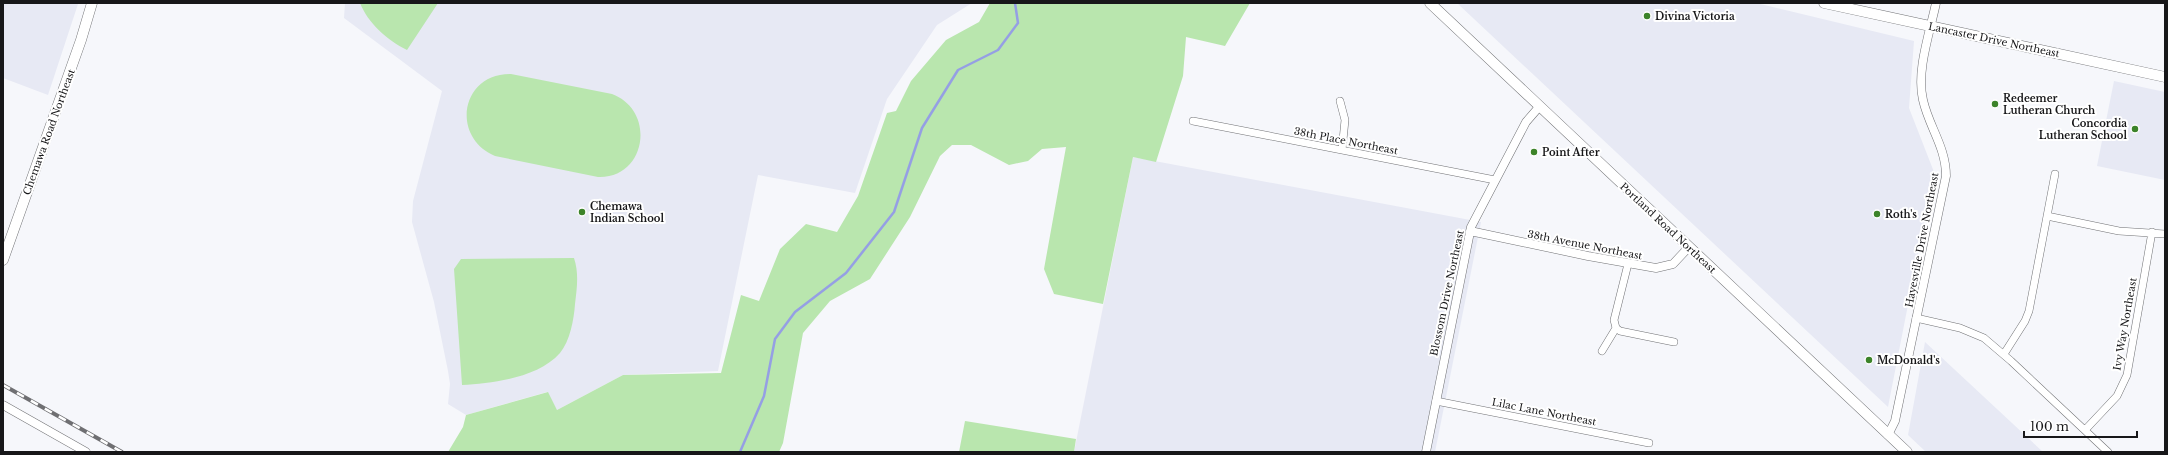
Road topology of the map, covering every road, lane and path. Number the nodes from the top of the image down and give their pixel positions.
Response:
1 (92, 3) edge
2 (1824, 3) edge
3 (1936, 3) edge
4 (1432, 4) edge
5 (1931, 27) junction
6 (2165, 77) edge
7 (1340, 101) dead end
8 (1539, 108) junction
9 (1193, 121) dead end
10 (1342, 150) junction
11 (2056, 174) dead end
12 (1495, 180) junction
13 (2047, 216) junction
14 (1470, 231) junction
15 (2152, 232) junction
16 (2165, 234) edge
17 (1688, 248) junction
18 (3, 260) edge
19 (1628, 264) junction
20 (1916, 318) junction
21 (1616, 328) junction
22 (1674, 342) dead end
23 (1602, 351) dead end
24 (2004, 354) junction
25 (1436, 401) junction
26 (3, 405) edge
27 (2086, 430) junction
28 (1888, 435) junction
29 (1649, 444) dead end
30 (86, 452) edge
31 (1426, 452) edge
32 (1907, 452) edge
33 (2108, 452) edge

1 - 18 main road, Chemawa Road Northeast
2 - 5 main road, Lancaster Drive Northeast
3 - 5 street, Hayesville Drive Northeast
4 - 8 main road, Portland Road Northeast
5 - 6 main road, Lancaster Drive Northeast
5 - 20 street, Hayesville Drive Northeast
7 - 10 street
8 - 12 street, Blossom Drive Northeast
8 - 17 main road, Portland Road Northeast
9 - 10 street, 38th Place Northeast
10 - 12 street, 38th Place Northeast
11 - 13 street
12 - 14 street, Blossom Drive Northeast
13 - 15 street
13 - 24 street
14 - 19 street, 38th Avenue Northeast
14 - 25 street, Blossom Drive Northeast
15 - 16 street
15 - 27 street, Ivy Way Northeast
17 - 19 street, 38th Avenue Northeast
17 - 28 main road, Portland Road Northeast
19 - 21 street
20 - 24 street
20 - 28 street, Hayesville Drive Northeast
21 - 22 street
21 - 23 street
24 - 27 street
25 - 29 street, Lilac Lane Northeast
25 - 31 street, Blossom Drive Northeast
26 - 30 street
27 - 33 street
28 - 32 main road, Portland Road Northeast

